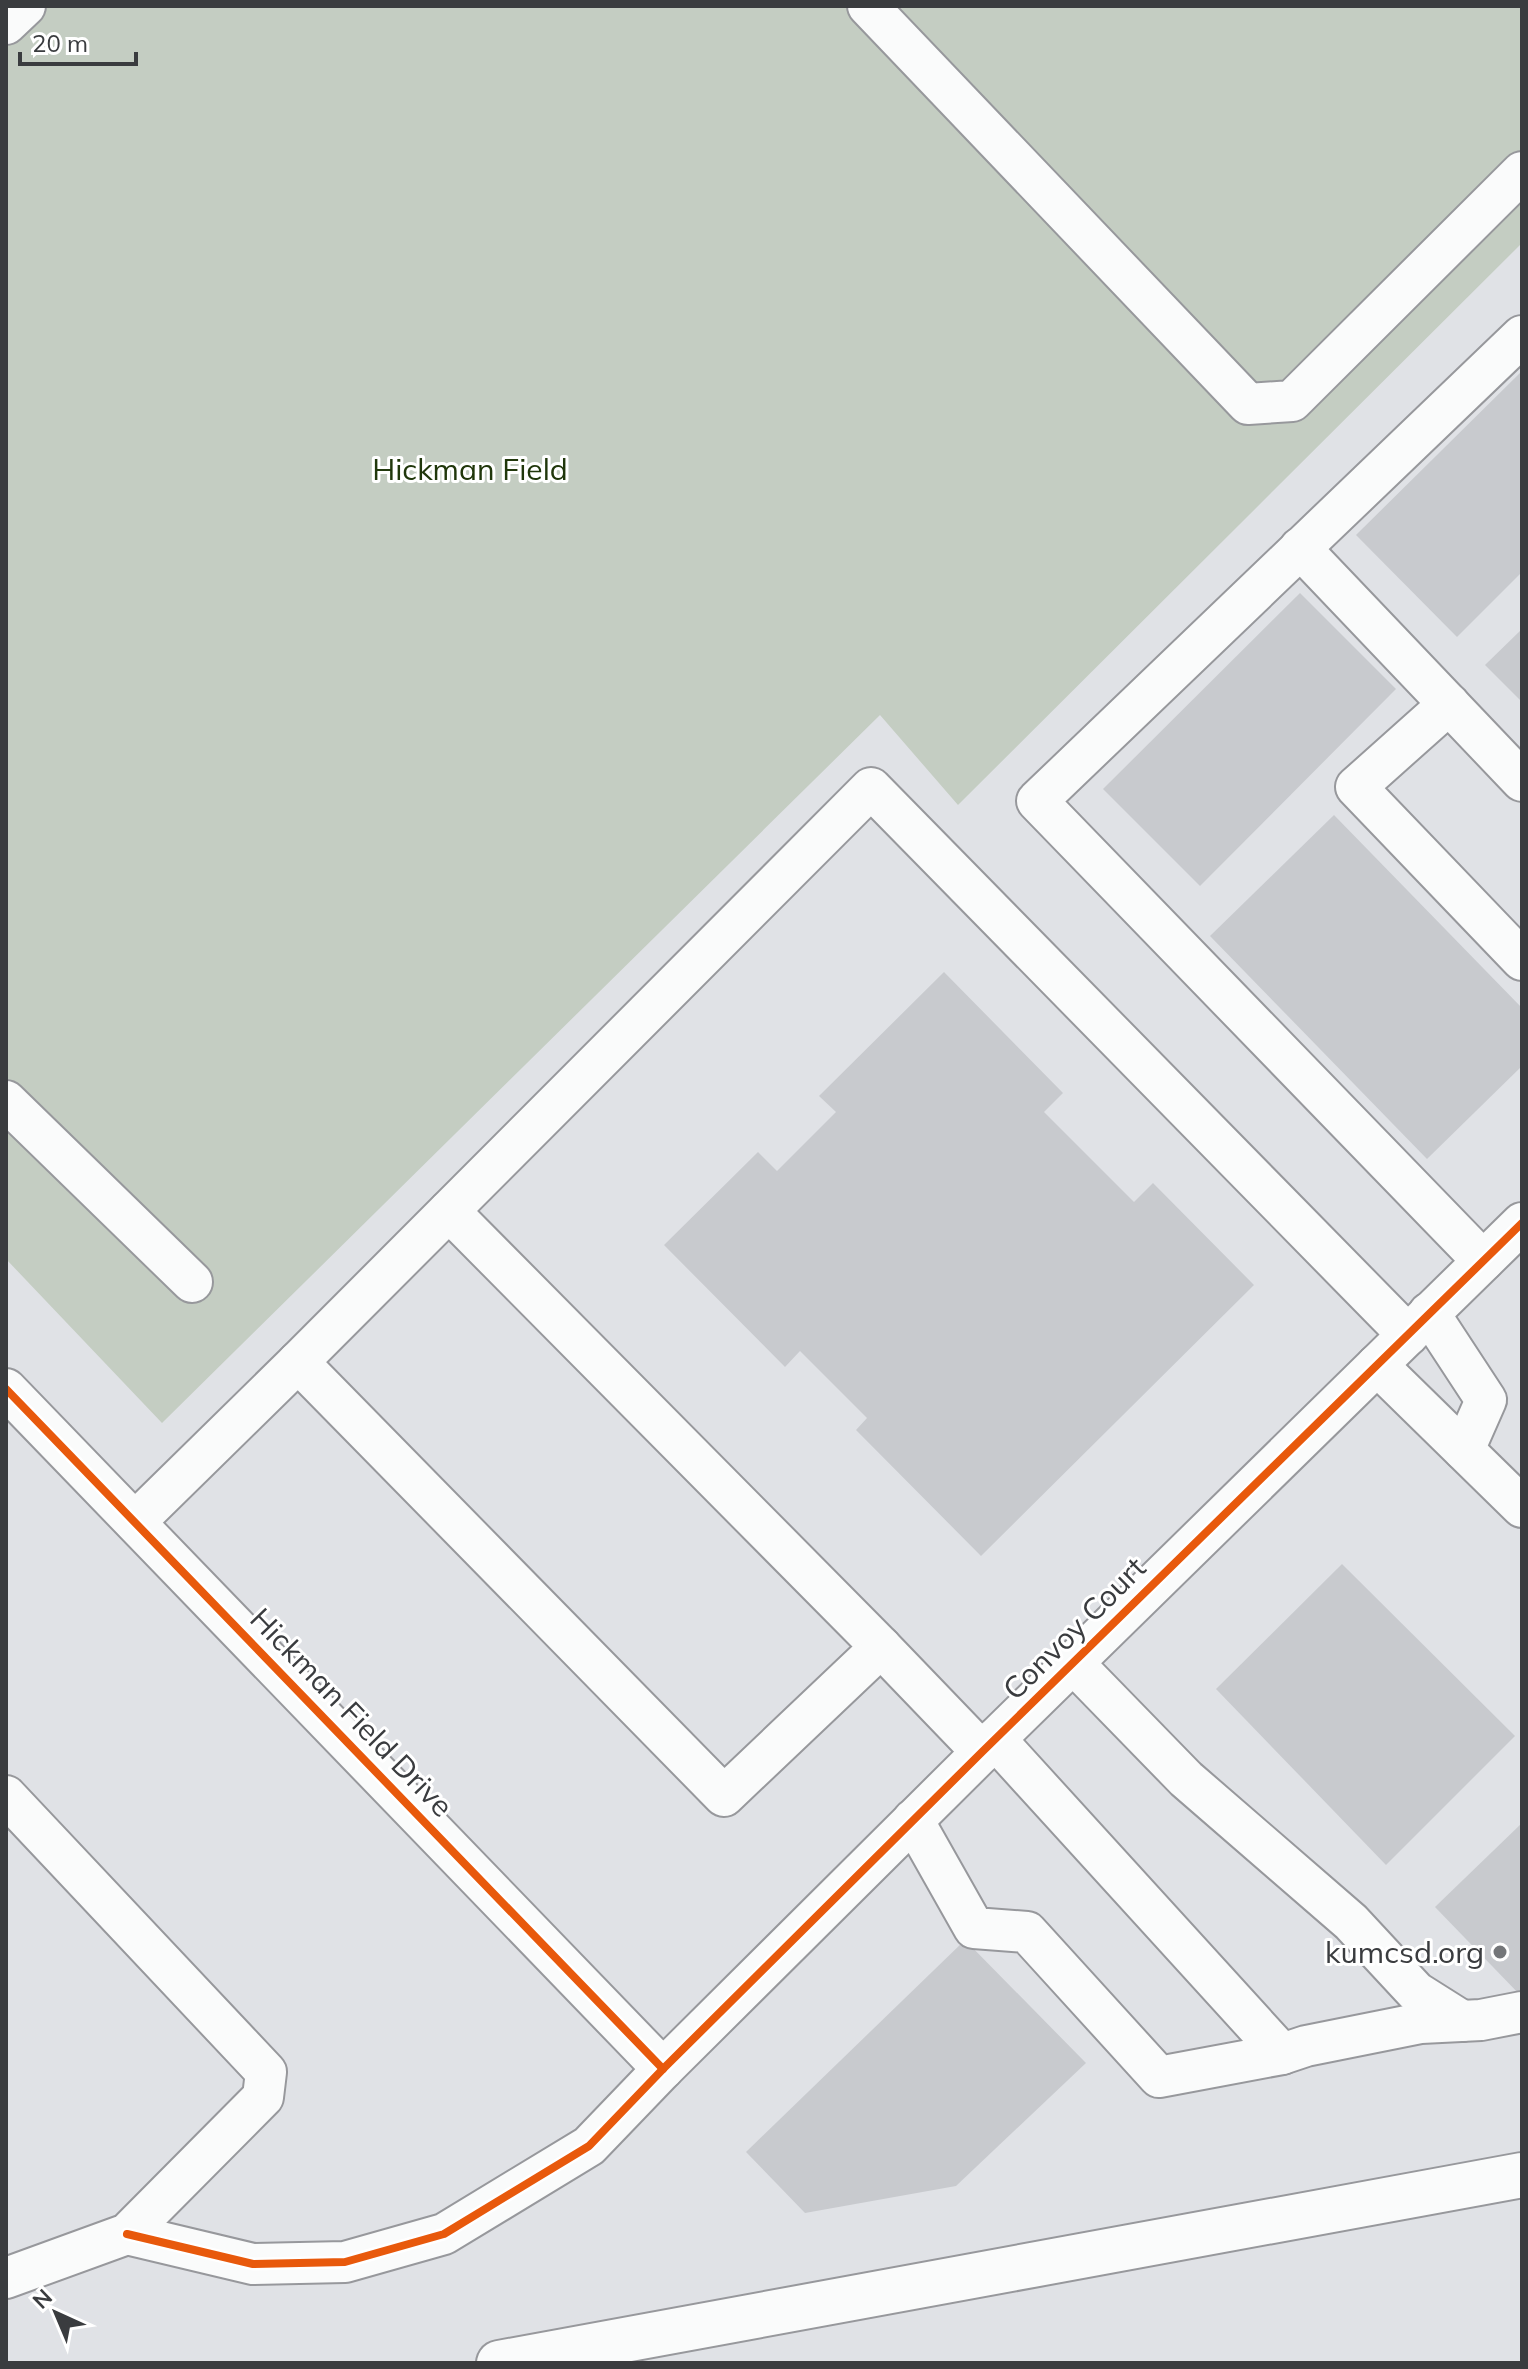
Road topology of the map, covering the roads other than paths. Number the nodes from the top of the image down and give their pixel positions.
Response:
1 (25, 6) edge
2 (868, 6) edge
3 (6, 24) edge
4 (1522, 172) edge
5 (1522, 336) edge
6 (1300, 548) junction
7 (1449, 704) junction
8 (1522, 781) edge
9 (1522, 960) edge
10 (6, 1101) edge
11 (449, 1211) junction
12 (1522, 1223) edge
13 (1483, 1261) junction
14 (192, 1282) dead end
15 (1418, 1324) junction
16 (298, 1362) junction
17 (1377, 1365) junction
18 (6, 1389) edge
19 (1464, 1450) junction
20 (1522, 1507) edge
21 (135, 1522) junction
22 (881, 1647) junction
23 (1073, 1663) junction
24 (989, 1746) junction
25 (6, 1796) edge
26 (913, 1820) junction
27 (1522, 2012) edge
28 (1462, 2021) junction
29 (1282, 2054) junction
30 (663, 2069) junction
31 (1522, 2175) edge
32 (127, 2234) junction
33 (6, 2278) edge
34 (499, 2363) edge

1 - 3 street
2 - 4 street
5 - 6 street
6 - 7 street
6 - 13 street
7 - 8 street
7 - 9 street
10 - 14 street
11 - 15 street
11 - 16 street
11 - 22 street
12 - 13 street, Convoy Court
13 - 15 street, Convoy Court
15 - 17 street, Convoy Court
15 - 19 street
16 - 21 street
16 - 22 street
17 - 19 street
17 - 23 street, Convoy Court
18 - 21 street, Hickman Field Drive
19 - 20 street
21 - 30 street, Hickman Field Drive
22 - 24 street
23 - 24 street, Convoy Court
23 - 28 street
24 - 26 street, Convoy Court
24 - 29 street
25 - 32 street
26 - 29 street
26 - 30 street, Convoy Court
27 - 28 street
28 - 29 street
30 - 32 street, Convoy Court
31 - 34 highway
32 - 33 street

